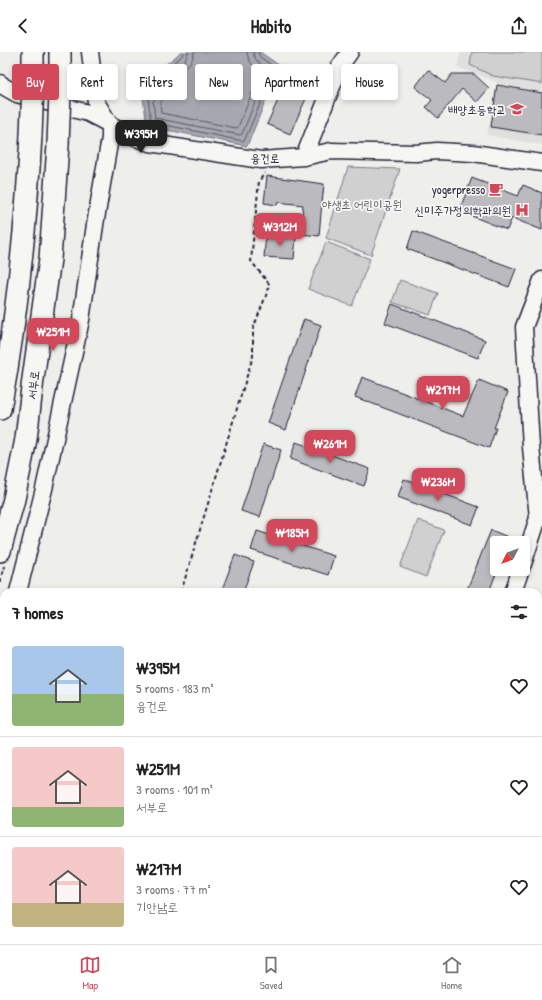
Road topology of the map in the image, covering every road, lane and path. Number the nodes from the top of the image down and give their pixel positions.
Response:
1 (33, 52) edge
2 (60, 52) edge
3 (90, 52) edge
4 (350, 52) edge
5 (0, 83) edge
6 (110, 125) junction
7 (304, 157) junction
8 (276, 159) junction
9 (542, 163) edge
10 (542, 280) edge
11 (0, 409) edge
12 (530, 543) edge
13 (0, 551) edge
14 (519, 576) edge
15 (19, 588) edge
16 (182, 588) edge
17 (514, 588) edge

1 - 11 main road, bridge
2 - 13 main road, 서부로, bridge
3 - 6 street
4 - 7 street
5 - 6 street, 융건로
6 - 8 street, 융건로
6 - 15 street
7 - 8 street, 융건로
7 - 9 street, 융건로
8 - 16 path
10 - 12 street
14 - 17 street

